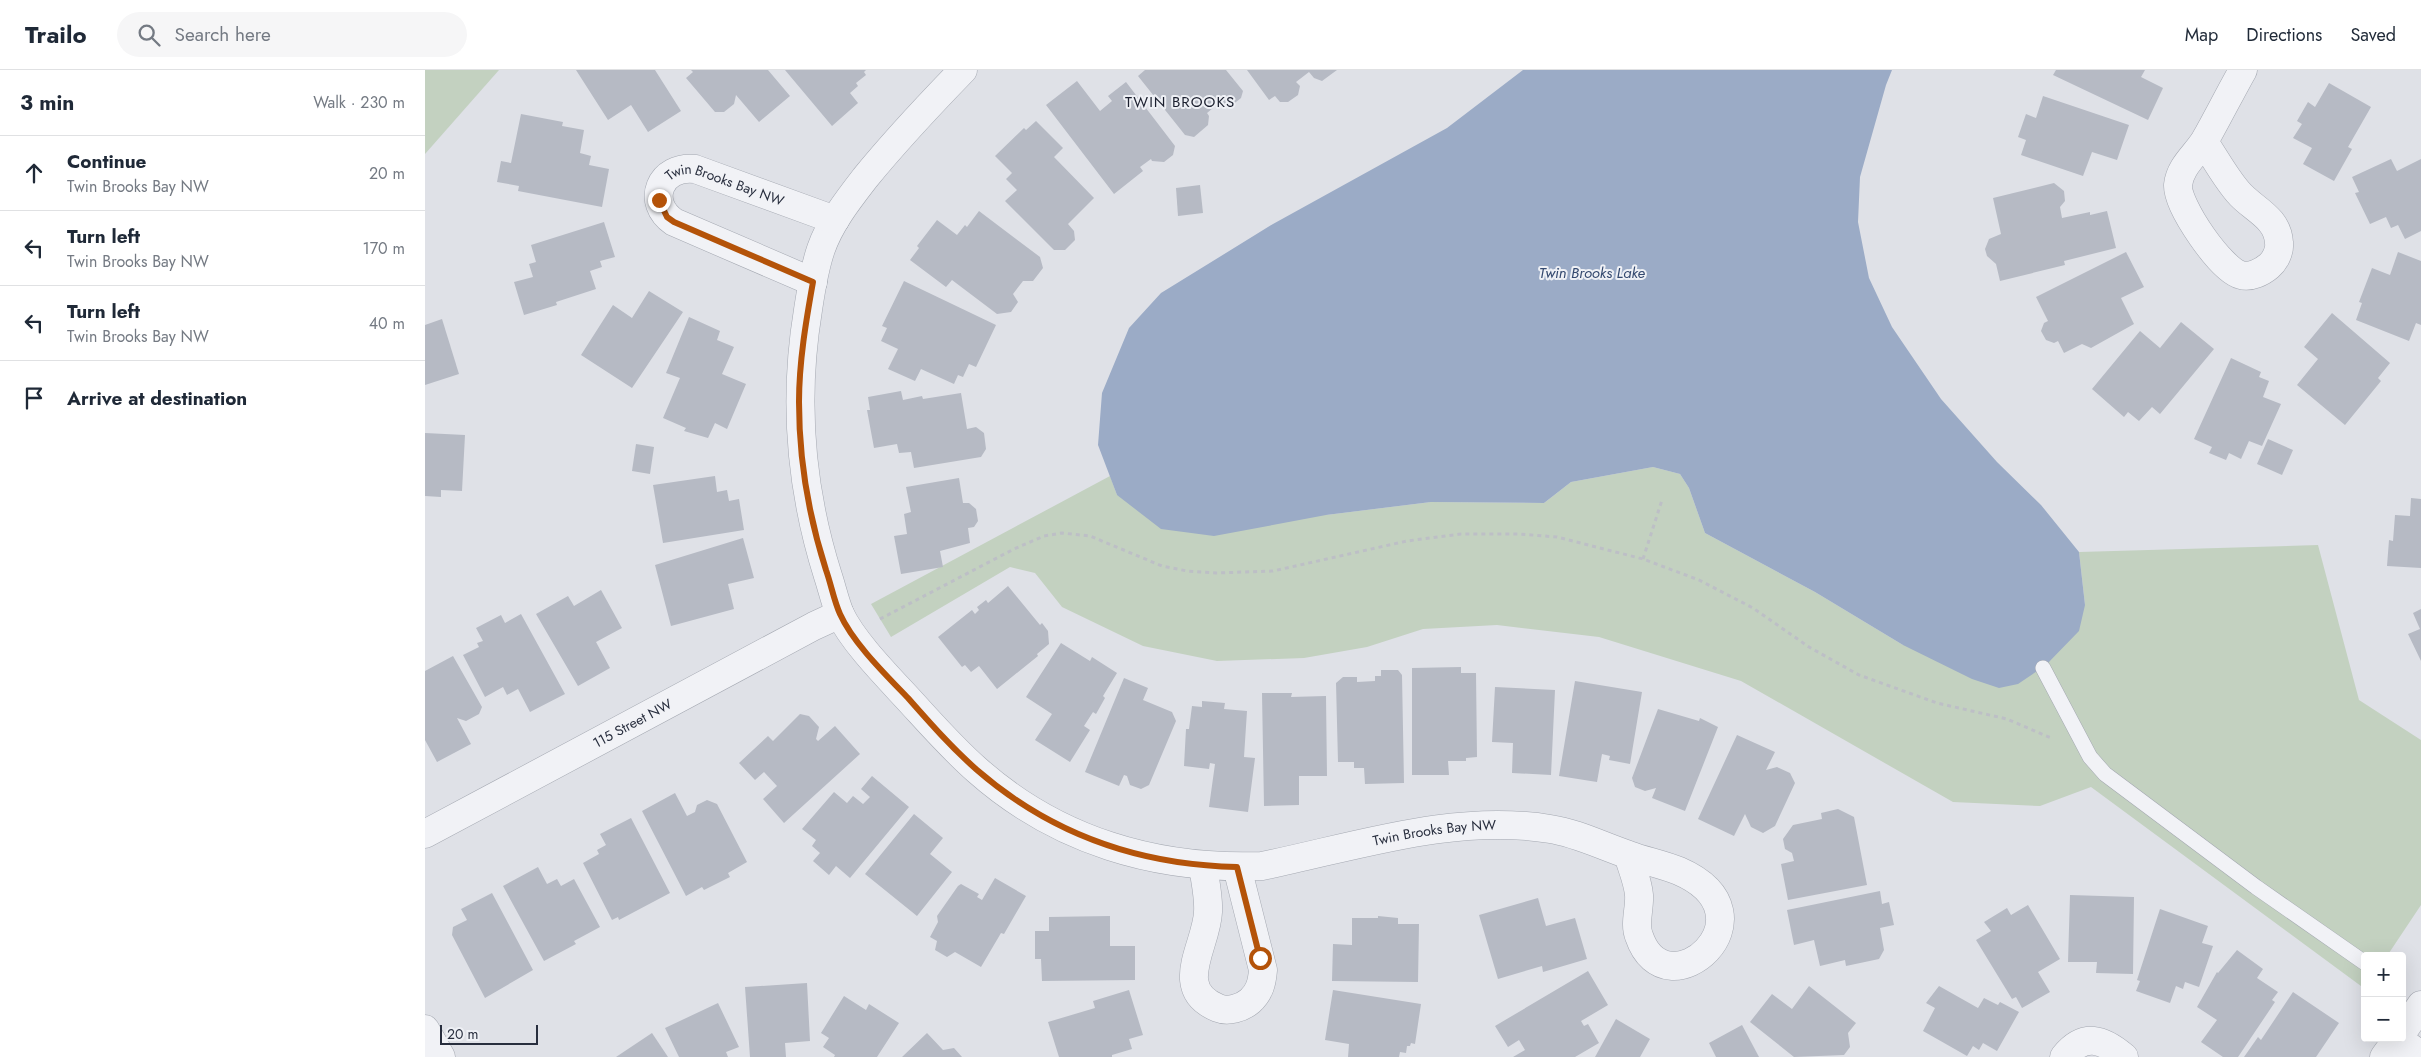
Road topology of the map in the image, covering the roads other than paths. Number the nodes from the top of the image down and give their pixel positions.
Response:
1 (963, 70) edge
2 (2243, 70) edge
3 (2204, 142) junction
4 (835, 220) junction
5 (813, 282) junction
6 (840, 614) junction
7 (2043, 668) dead end
8 (425, 834) edge
9 (1628, 855) dead end
10 (1203, 866) junction
11 (1237, 867) junction
12 (2361, 960) edge
13 (2421, 1005) edge
14 (2406, 1026) edge
15 (425, 1029) edge
16 (2395, 1042) edge
17 (2421, 1055) edge
18 (441, 1057) edge
19 (2064, 1057) edge
20 (2124, 1057) edge

1 - 4 street, Twin Brooks Bay NW
2 - 3 street
3 - 3 street
4 - 5 street, Twin Brooks Bay NW
4 - 5 street, Twin Brooks Bay NW
5 - 6 street, Twin Brooks Bay NW
6 - 8 street, 115 Street NW
6 - 10 street, Twin Brooks Bay NW
7 - 12 lane
9 - 11 street, Twin Brooks Bay NW
10 - 11 street, Twin Brooks Bay NW
10 - 11 street
13 - 14 street
15 - 18 street
16 - 17 street
19 - 20 street

